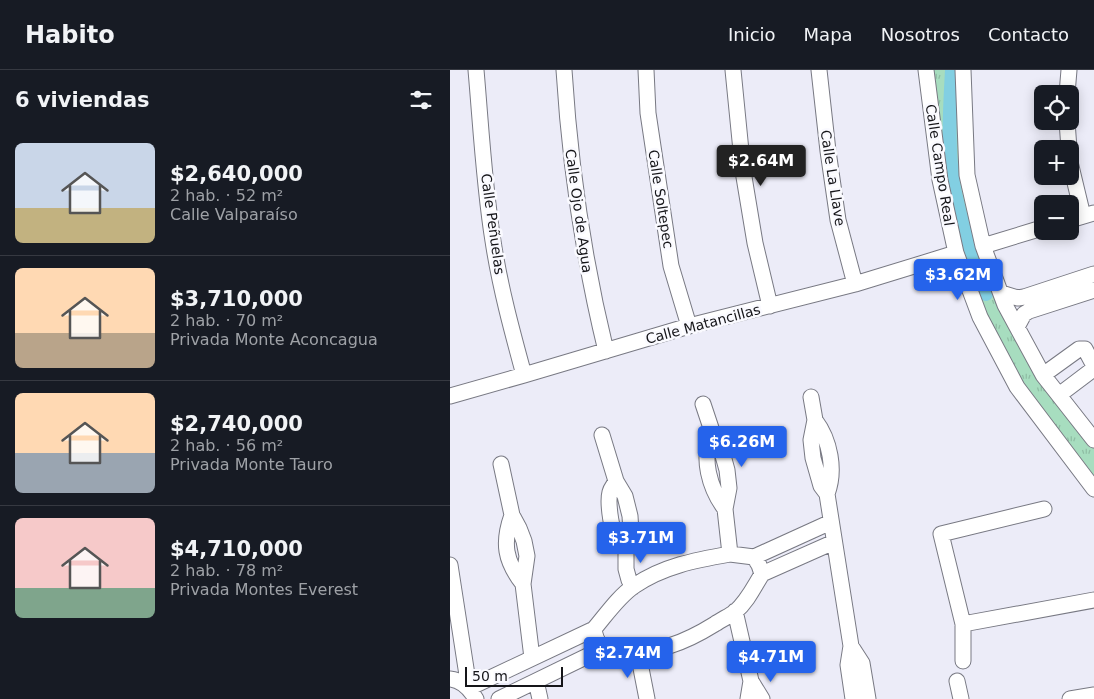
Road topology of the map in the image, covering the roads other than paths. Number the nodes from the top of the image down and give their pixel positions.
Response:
1 (476, 70) edge
2 (564, 70) edge
3 (646, 70) edge
4 (733, 70) edge
5 (819, 70) edge
6 (926, 70) edge
7 (964, 70) edge
8 (1069, 70) edge
9 (1068, 85) edge
10 (1075, 185) edge
11 (1082, 217) edge
12 (1034, 230) edge
13 (984, 246) junction
14 (956, 253) junction
15 (1092, 283) edge
16 (855, 284) junction
17 (1063, 291) junction
18 (1001, 293) junction
19 (770, 306) junction
20 (689, 326) junction
21 (1017, 327) junction
22 (606, 351) junction
23 (524, 375) junction
24 (1043, 375) junction
25 (1059, 395) junction
26 (450, 396) edge
27 (811, 398) dead end
28 (703, 404) dead end
29 (602, 435) dead end
30 (1094, 440) edge
31 (501, 464) dead end
32 (1094, 489) edge
33 (1044, 509) dead end
34 (831, 522) junction
35 (834, 542) junction
36 (730, 554) junction
37 (754, 557) junction
38 (450, 565) edge
39 (762, 574) junction
40 (633, 587) junction
41 (1094, 600) edge
42 (735, 611) junction
43 (963, 624) junction
44 (594, 629) junction
45 (851, 646) junction
46 (604, 648) junction
47 (638, 653) junction
48 (532, 658) junction
49 (963, 661) dead end
50 (450, 679) edge
51 (536, 681) junction
52 (751, 681) junction
53 (958, 681) dead end
54 (472, 694) edge
55 (1094, 695) edge
56 (499, 699) edge
57 (540, 699) edge
58 (647, 699) edge
59 (748, 699) edge
60 (762, 699) edge
61 (854, 699) edge
62 (868, 699) edge
63 (961, 699) edge
64 (1070, 699) edge

1 - 23 street, Calle Peñuelas
2 - 22 street, Calle Ojo de Agua
3 - 20 street, Calle Soltepec
4 - 19 street
5 - 16 street, Calle La Llave
6 - 14 street, Calle Campo Real
7 - 13 street, Calle Campo Real
8 - 9 street
10 - 11 street
12 - 13 street
13 - 18 street, Calle Campo Real
14 - 16 street, Calle Matancillas
14 - 32 street, Calle Campo Real
15 - 17 street
16 - 19 street, Calle Matancillas
17 - 18 street
17 - 21 street
18 - 21 street, Calle Campo Real
19 - 20 street, Calle Matancillas
20 - 22 street, Calle Matancillas
21 - 24 street, Calle Campo Real
22 - 23 street, Calle Matancillas
23 - 26 street, Calle Matancillas
24 - 25 street, Calle Campo Real
24 - 25 street
25 - 30 street, Calle Campo Real
27 - 34 street
28 - 36 street
29 - 40 street
31 - 48 street
33 - 43 street
34 - 35 street
34 - 37 street
35 - 39 street
35 - 45 street
36 - 37 street
36 - 40 street
37 - 39 street
38 - 54 street
39 - 42 street
40 - 44 street
41 - 43 street
42 - 47 street
42 - 52 street
43 - 49 street
44 - 46 street
44 - 48 street
45 - 61 street
45 - 62 street
46 - 47 street
46 - 51 street
47 - 58 street
48 - 54 street
50 - 54 street
51 - 56 street
51 - 57 street
52 - 59 street
52 - 60 street
53 - 63 street
55 - 64 street

